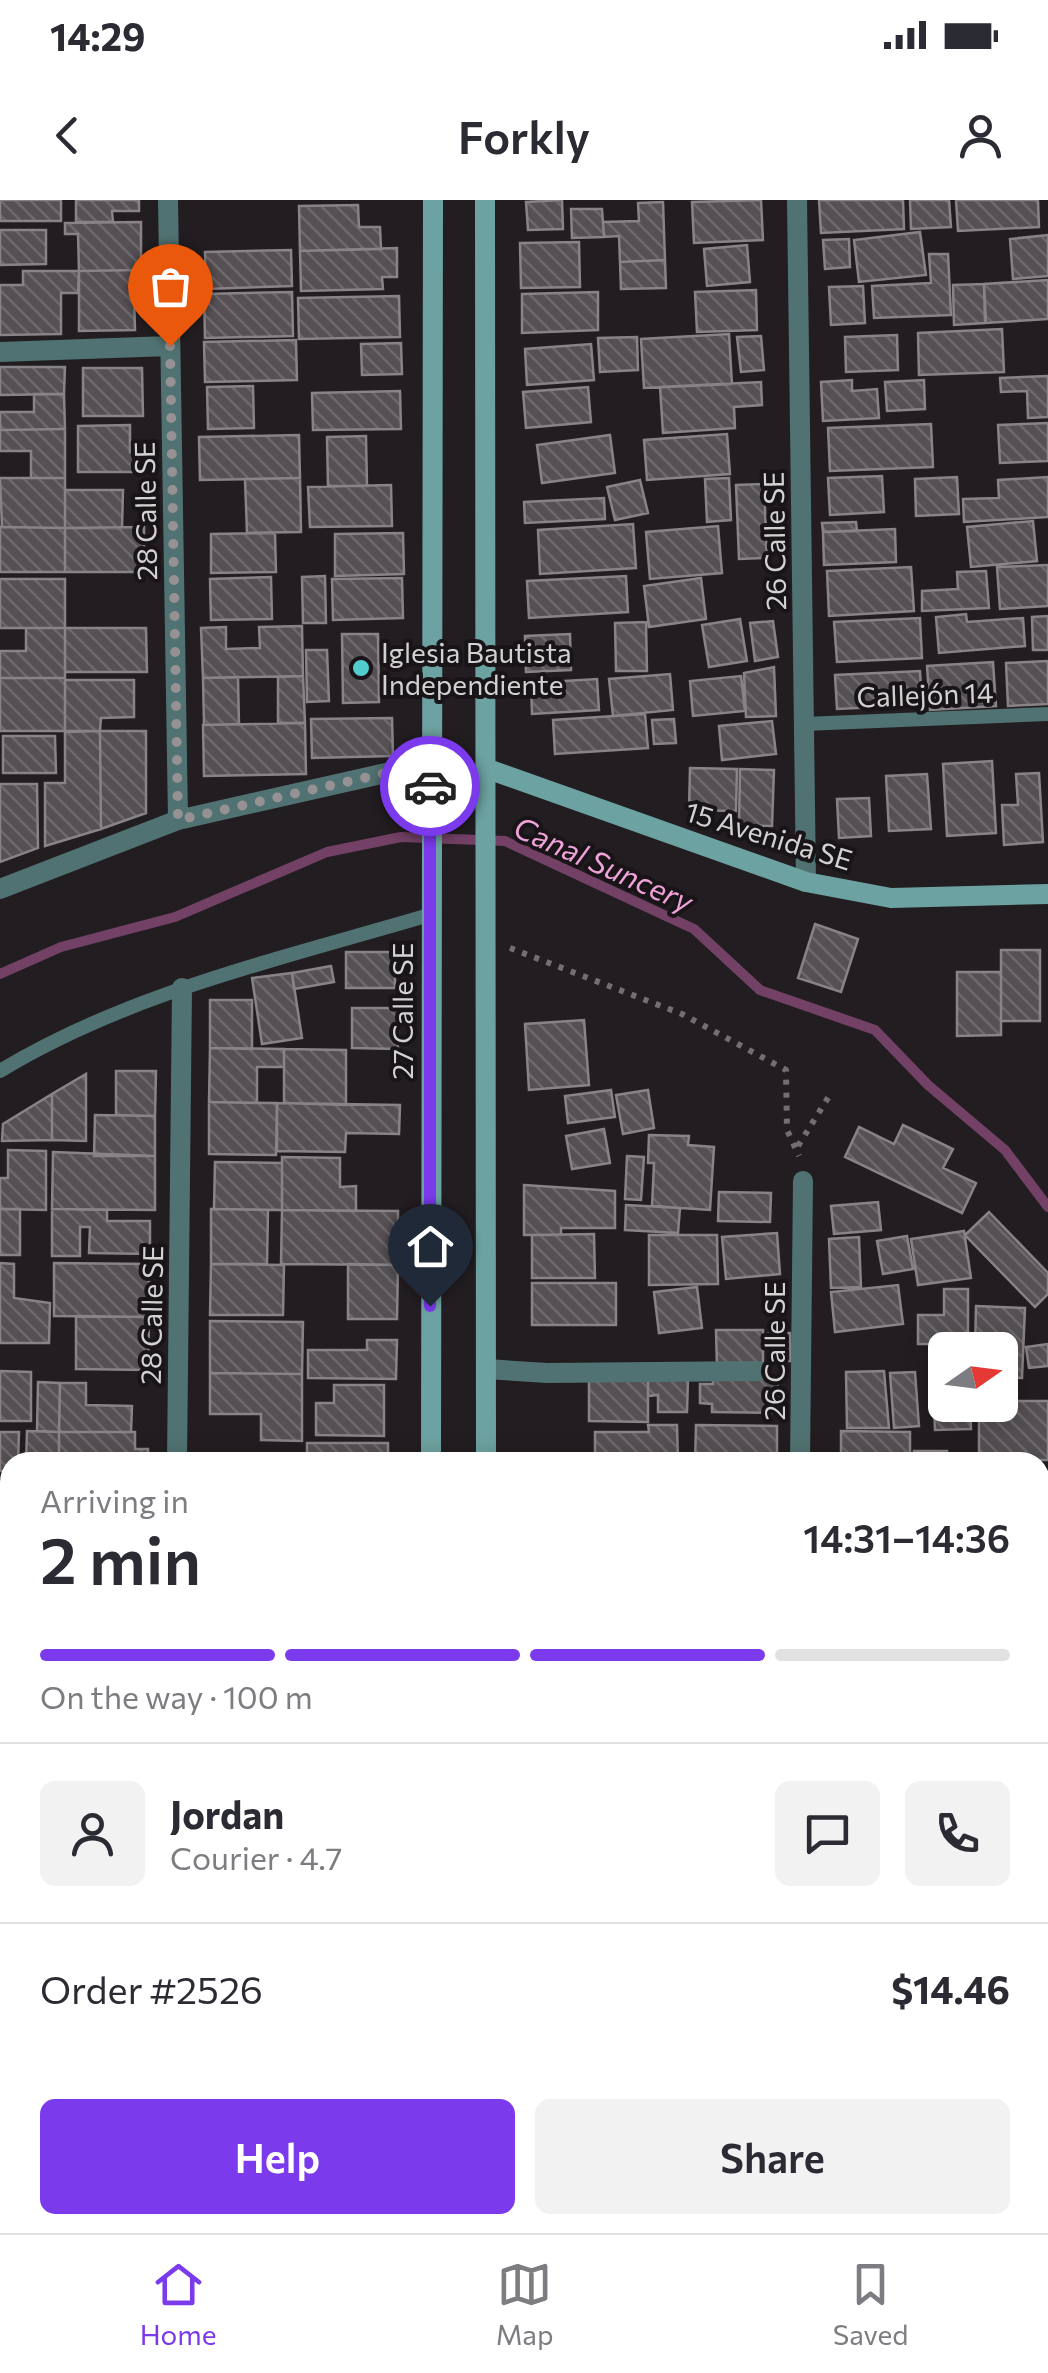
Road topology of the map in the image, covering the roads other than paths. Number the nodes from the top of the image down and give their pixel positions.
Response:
1 (168, 200) edge
2 (433, 200) edge
3 (485, 200) edge
4 (797, 200) edge
5 (170, 346) junction
6 (0, 352) edge
7 (1048, 714) edge
8 (804, 724) junction
9 (430, 763) junction
10 (484, 768) junction
11 (178, 820) junction
12 (806, 882) junction
13 (0, 889) edge
14 (1048, 894) edge
15 (429, 916) junction
16 (182, 988) junction
17 (0, 1071) edge
18 (802, 1181) road end
19 (486, 1369) junction
20 (758, 1370) dead end
21 (177, 1452) edge
22 (431, 1452) edge
23 (486, 1452) edge
24 (800, 1452) edge

1 - 5 street, 28 Calle SE
2 - 9 main road, 27 Calle SE
3 - 10 main road
4 - 8 street, 26 Calle SE
5 - 6 street
5 - 11 street, 28 Calle SE
7 - 8 lane, Callejón 14
8 - 12 street, 26 Calle SE
9 - 11 street
9 - 15 main road, 27 Calle SE
10 - 12 main road, 15 Avenida SE
10 - 19 main road
11 - 13 street
12 - 14 main road, 15 Avenida SE
15 - 16 lane
15 - 22 main road, 27 Calle SE
16 - 17 lane
16 - 21 street, 28 Calle SE
18 - 24 street, 26 Calle SE
19 - 20 street
19 - 23 main road

